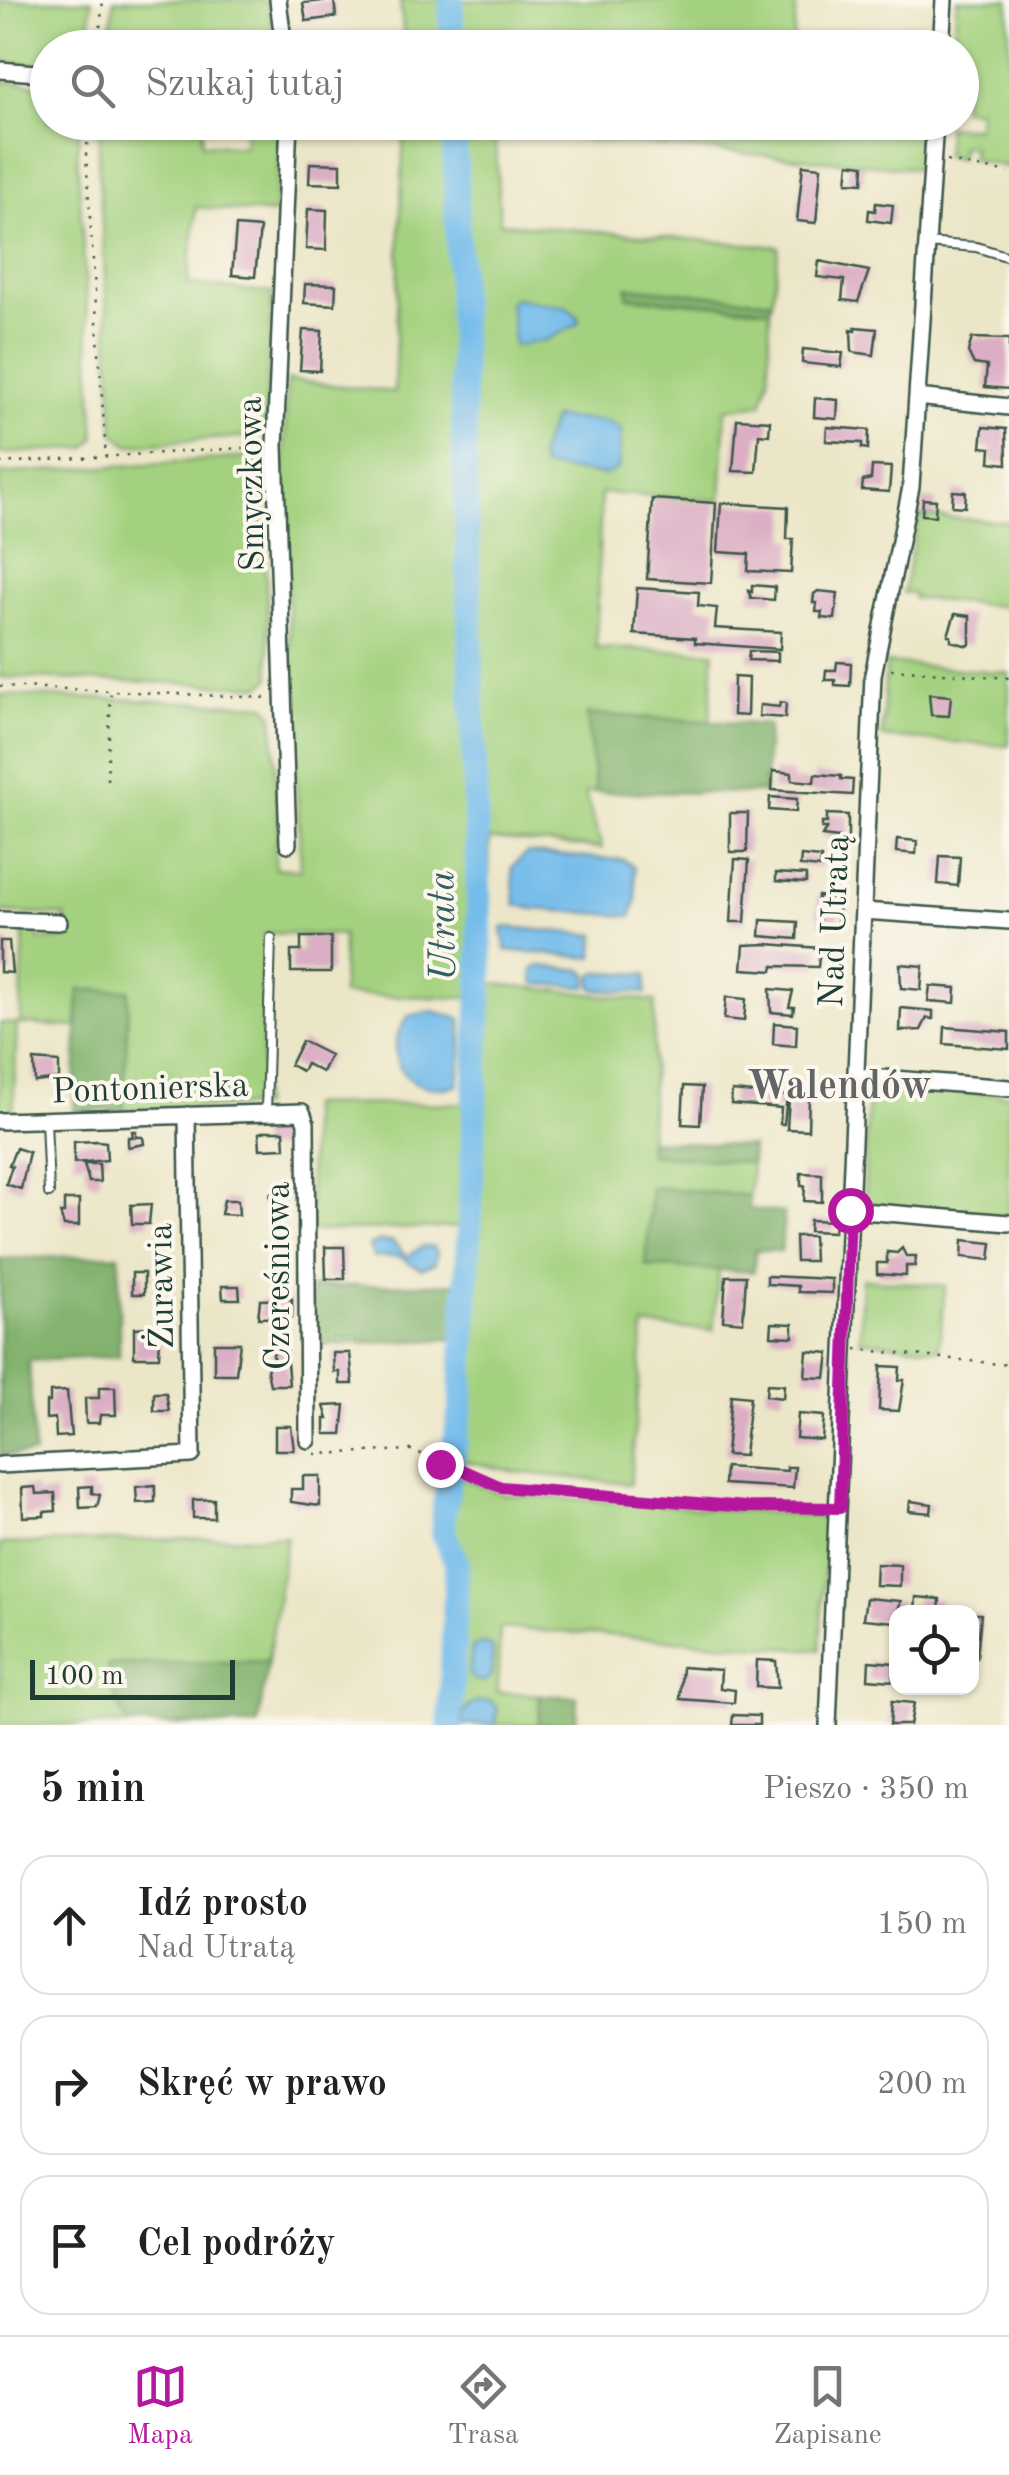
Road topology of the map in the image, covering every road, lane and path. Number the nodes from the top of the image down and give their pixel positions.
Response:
1 (103, 0) edge
2 (278, 0) edge
3 (944, 0) edge
4 (100, 30) edge
5 (282, 30) edge
6 (942, 30) edge
7 (0, 70) edge
8 (30, 72) edge
9 (88, 140) edge
10 (288, 140) edge
11 (934, 140) edge
12 (932, 160) junction
13 (1009, 173) edge
14 (926, 243) junction
15 (1009, 256) edge
16 (916, 396) junction
17 (1009, 407) edge
18 (275, 446) junction
19 (106, 456) junction
20 (0, 463) edge
21 (874, 668) junction
22 (1009, 678) edge
23 (0, 686) edge
24 (111, 691) junction
25 (285, 699) junction
26 (107, 780) dead end
27 (288, 844) dead end
28 (863, 910) junction
29 (0, 920) edge
30 (59, 922) dead end
31 (1009, 922) edge
32 (271, 938) dead end
33 (856, 1076) junction
34 (1009, 1088) edge
35 (302, 1112) joint
36 (266, 1113) junction
37 (187, 1116) junction
38 (46, 1120) junction
39 (0, 1121) edge
40 (49, 1194) dead end
41 (850, 1210) junction
42 (1009, 1223) edge
43 (845, 1347) junction
44 (1009, 1365) edge
45 (308, 1440) joint
46 (0, 1465) edge
47 (840, 1508) junction
48 (828, 1725) edge

1 - 4 path
2 - 5 street
3 - 6 street
7 - 8 street
9 - 19 path
10 - 18 street, Smyczkowa
11 - 12 street, Nad Utratą
12 - 13 path
12 - 14 street, Nad Utratą
14 - 15 lane
14 - 16 street, Nad Utratą
16 - 17 street
16 - 21 street, Nad Utratą
18 - 19 path
18 - 25 street, Smyczkowa
19 - 20 path
21 - 22 path
21 - 28 street, Nad Utratą
23 - 24 path
24 - 25 path
24 - 26 path
25 - 27 street, Smyczkowa
28 - 31 street
28 - 33 street, Nad Utratą
29 - 30 street
32 - 36 lane
33 - 34 street
33 - 41 street, Nad Utratą
35 - 36 street, Pontonierska
35 - 45 street, Czereśniowa
36 - 37 street, Pontonierska
37 - 38 street, Pontonierska
37 - 46 street, Żurawia
38 - 39 street, Pontonierska
38 - 40 lane
41 - 42 street
41 - 43 street, Nad Utratą
43 - 44 path
43 - 47 street, Nad Utratą
45 - 47 path
47 - 48 street, Nad Utratą

